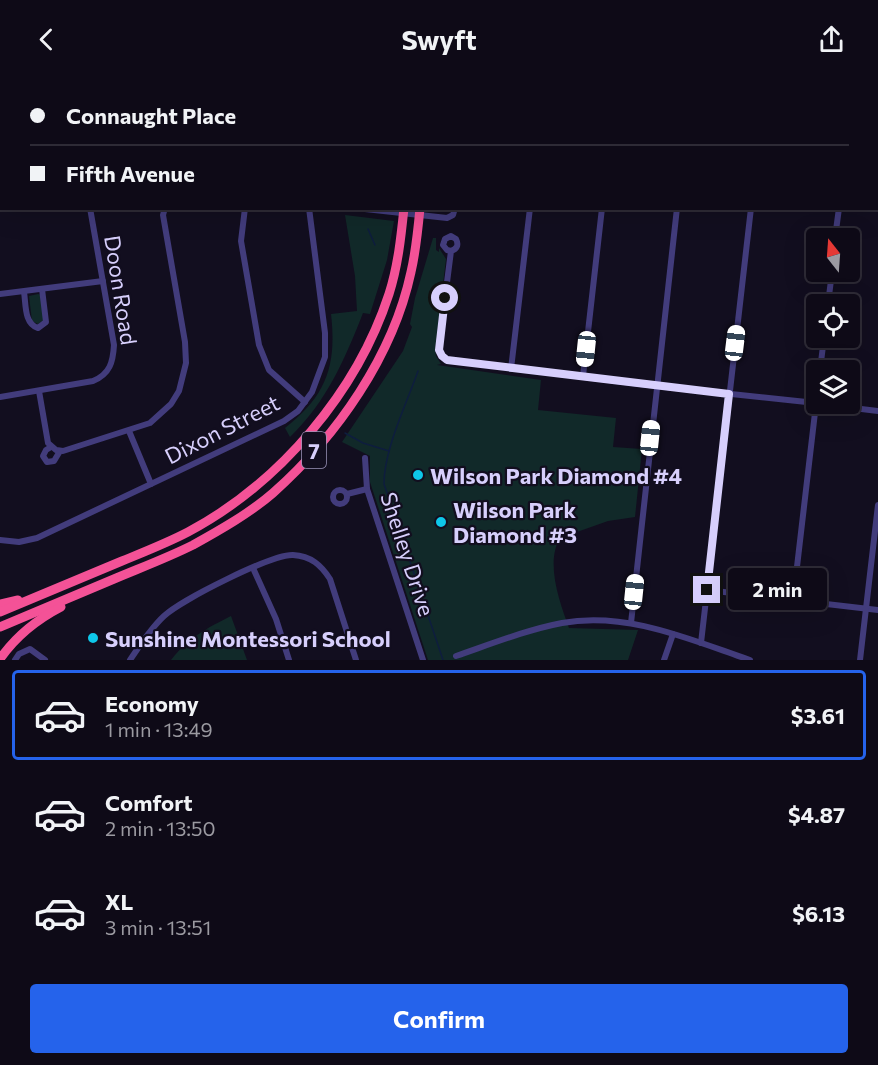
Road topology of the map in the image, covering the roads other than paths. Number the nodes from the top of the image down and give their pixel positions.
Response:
1 (90, 210) edge
2 (165, 210) edge
3 (245, 210) edge
4 (309, 210) edge
5 (374, 210) edge
6 (404, 210) edge
7 (420, 210) edge
8 (455, 210) edge
9 (530, 210) edge
10 (602, 210) edge
11 (677, 210) edge
12 (751, 210) edge
13 (839, 210) edge
14 (836, 228) edge
15 (451, 251) dead end
16 (103, 281) junction
17 (42, 289) junction
18 (24, 292) junction
19 (0, 294) edge
20 (511, 369) junction
21 (582, 376) junction
22 (656, 386) junction
23 (39, 391) junction
24 (729, 394) junction
25 (0, 397) edge
26 (306, 402) junction
27 (806, 402) edge
28 (860, 409) edge
29 (878, 411) edge
30 (816, 414) edge
31 (129, 431) junction
32 (51, 447) junction
33 (60, 451) junction
34 (365, 458) dead end
35 (151, 484) junction
36 (367, 489) junction
37 (347, 494) dead end
38 (878, 505) edge
39 (0, 540) edge
40 (253, 568) junction
41 (113, 579) junction
42 (707, 590) junction
43 (44, 594) junction
44 (793, 601) junction
45 (0, 604) edge
46 (866, 609) junction
47 (878, 610) edge
48 (0, 612) edge
49 (631, 624) junction
50 (0, 627) edge
51 (673, 634) junction
52 (700, 643) junction
53 (456, 656) dead end
54 (0, 659) edge
55 (15, 660) edge
56 (45, 660) edge
57 (130, 660) edge
58 (289, 660) edge
59 (356, 660) edge
60 (423, 660) edge
61 (664, 660) edge
62 (750, 660) edge
63 (860, 660) edge

1 - 16 street, Doon Road
2 - 31 street
3 - 26 street
4 - 26 street, Dixon Street
5 - 8 street
6 - 43 highway, 7
7 - 41 highway, 7
9 - 20 street
10 - 21 street
11 - 22 street
12 - 24 street
13 - 14 street
15 - 20 street
16 - 17 street
16 - 23 street, Doon Road
17 - 18 street
17 - 18 street
18 - 19 street
20 - 21 street
21 - 22 street
22 - 24 street
22 - 49 street
23 - 25 street, Doon Road
23 - 32 street
24 - 27 street
24 - 42 street
26 - 35 street, Dixon Street
28 - 29 street
30 - 44 street
31 - 33 street
31 - 35 street
32 - 33 street
32 - 33 street
34 - 36 street, Shelley Drive
35 - 39 street, Dixon Street
36 - 37 street
36 - 60 street, Shelley Drive
38 - 46 street
40 - 57 street
40 - 58 street
40 - 59 street
41 - 50 highway, 7
41 - 54 highway
42 - 44 street
42 - 52 street
43 - 45 highway
43 - 48 highway, 7
44 - 46 street
46 - 47 street
46 - 63 street
49 - 51 street
49 - 53 street
51 - 52 street
51 - 61 street
52 - 62 street
55 - 56 street

